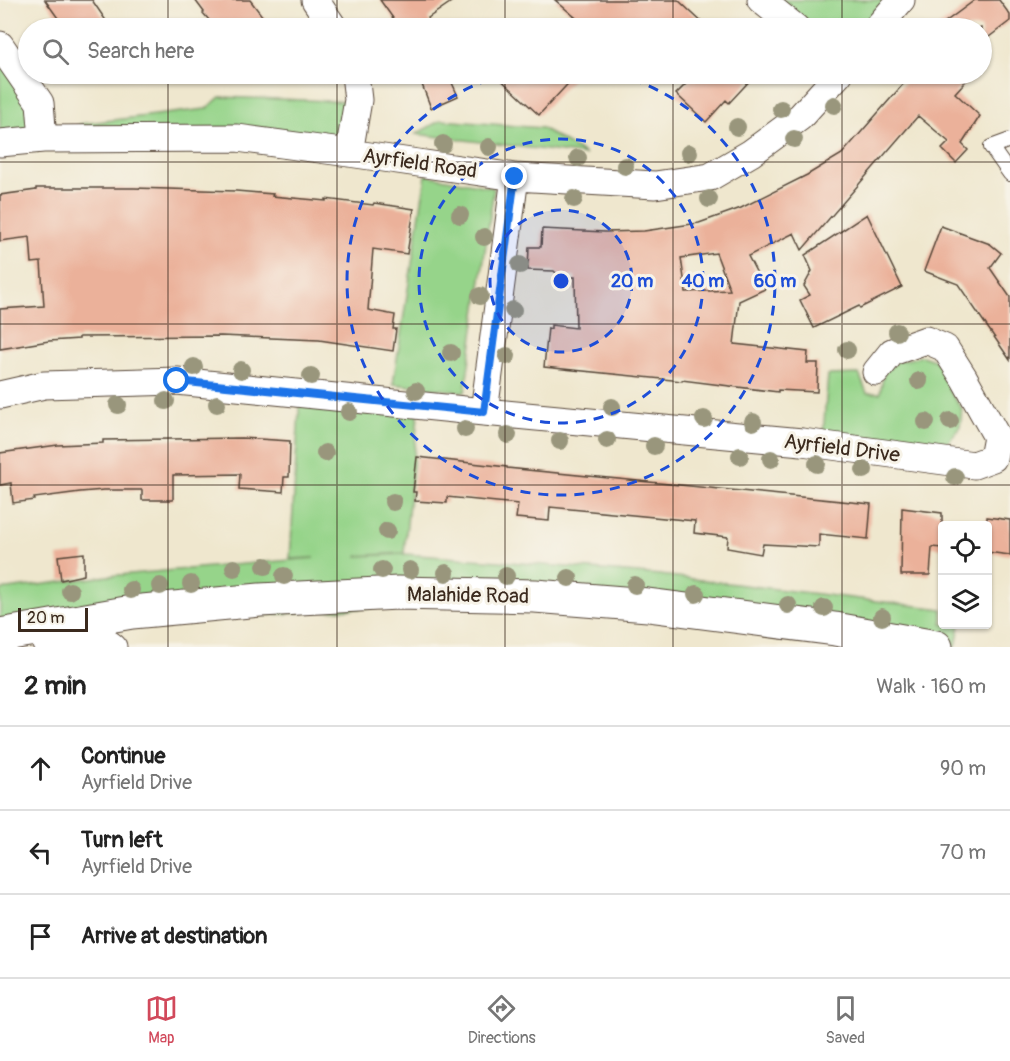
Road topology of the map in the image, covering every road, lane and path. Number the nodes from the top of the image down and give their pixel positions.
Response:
1 (315, 0) edge
2 (761, 0) edge
3 (901, 0) edge
4 (327, 18) edge
5 (784, 18) edge
6 (886, 18) edge
7 (0, 45) edge
8 (18, 71) edge
9 (27, 84) edge
10 (356, 84) edge
11 (830, 84) edge
12 (43, 139) junction
13 (1010, 140) edge
14 (0, 143) edge
15 (349, 153) junction
16 (1010, 174) edge
17 (515, 177) junction
18 (876, 372) dead end
19 (0, 395) edge
20 (484, 412) junction
21 (0, 635) edge
22 (833, 638) edge
23 (27, 647) edge
24 (113, 647) edge
25 (936, 647) edge

1 - 4 street
2 - 5 street
3 - 6 street
7 - 8 street
9 - 12 street
10 - 15 street
11 - 17 street, Ayrfield Road
12 - 14 street, Ayrfield Road
12 - 15 street, Ayrfield Road
13 - 16 lane
15 - 17 street, Ayrfield Road
17 - 20 street
18 - 20 street, Ayrfield Drive
19 - 20 street, Ayrfield Drive
21 - 22 main road, Malahide Road
22 - 25 main road, Malahide Road
23 - 24 street

